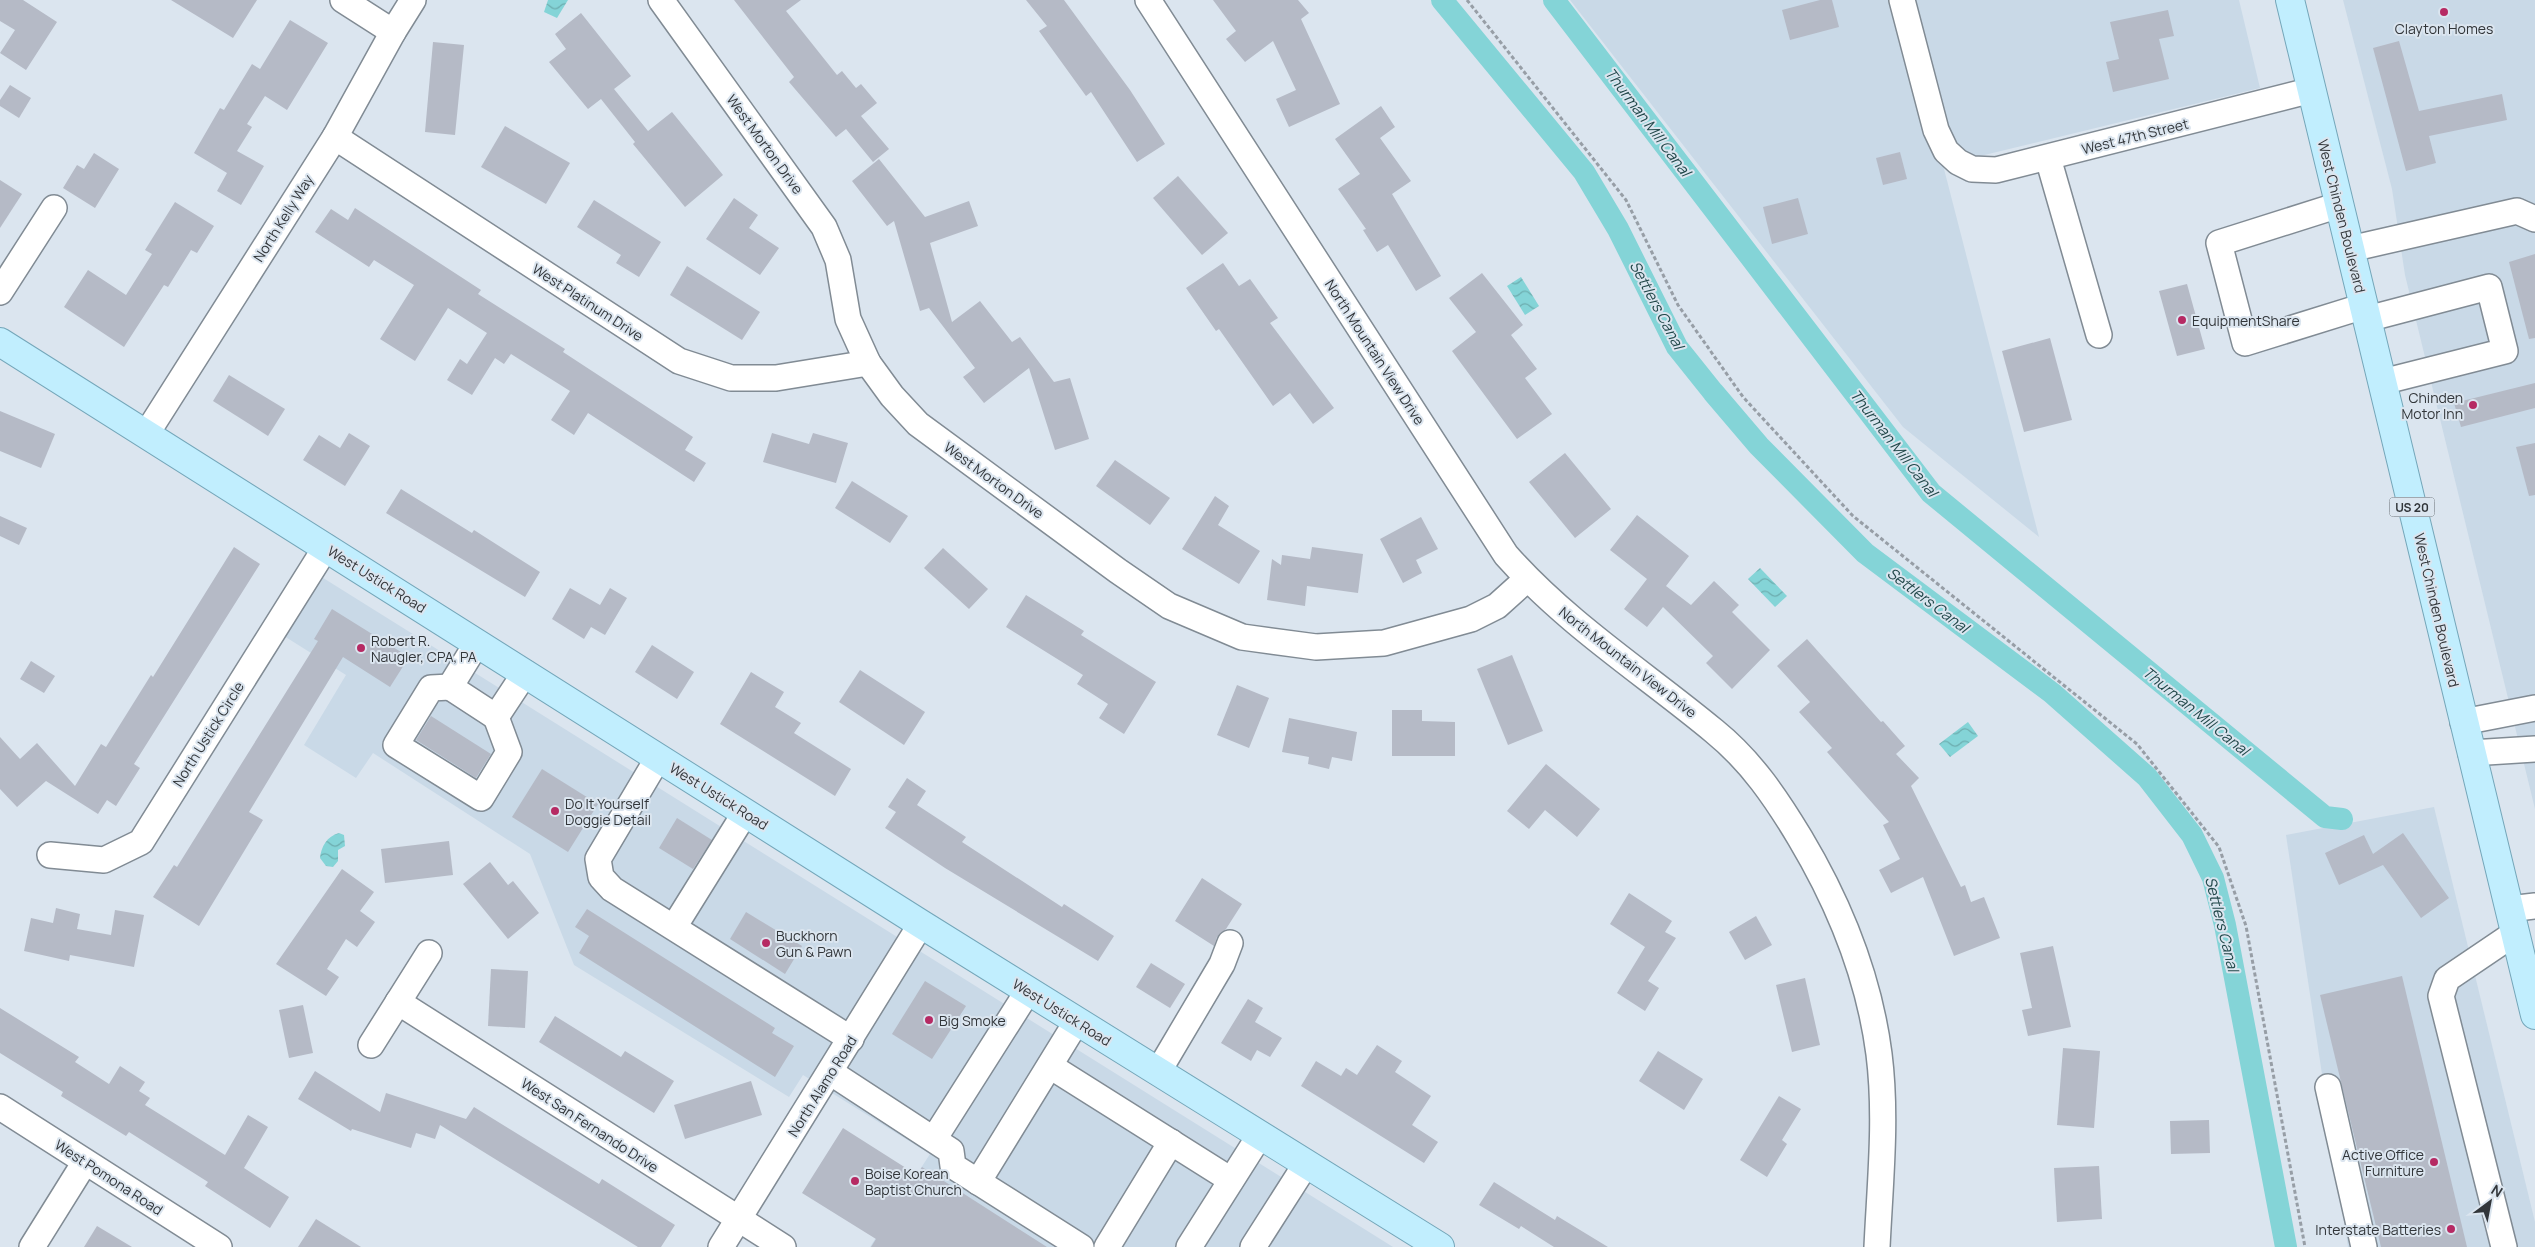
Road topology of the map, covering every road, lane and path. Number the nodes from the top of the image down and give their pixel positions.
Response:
1 (343, 0) edge
2 (414, 0) edge
3 (661, 0) edge
4 (1148, 0) edge
5 (1467, 0) edge
6 (1902, 0) edge
7 (2290, 0) edge
8 (393, 32) junction
9 (2312, 90) junction
10 (335, 137) junction
11 (2048, 158) junction
12 (2339, 205) junction
13 (54, 208) dead end
14 (2535, 219) edge
15 (2350, 249) junction
16 (0, 292) edge
17 (2365, 312) junction
18 (2099, 335) dead end
19 (0, 342) edge
20 (868, 363) junction
21 (2382, 382) junction
22 (147, 433) junction
23 (326, 547) junction
24 (1527, 579) junction
25 (477, 643) junction
26 (524, 673) junction
27 (450, 687) junction
28 (2535, 708) edge
29 (496, 717) junction
30 (2463, 722) junction
31 (2535, 749) edge
32 (2471, 753) junction
33 (658, 758) junction
34 (745, 813) junction
35 (50, 855) dead end
36 (2520, 916) edge
37 (921, 924) junction
38 (674, 927) junction
39 (1230, 943) dead end
40 (429, 953) dead end
41 (1028, 991) junction
42 (398, 1002) junction
43 (2535, 1015) edge
44 (1077, 1021) junction
45 (851, 1039) junction
46 (371, 1045) dead end
47 (1050, 1066) junction
48 (830, 1072) junction
49 (1158, 1072) junction
50 (2328, 1087) dead end
51 (0, 1107) edge
52 (1260, 1135) junction
53 (934, 1139) junction
54 (1171, 1142) junction
55 (85, 1162) junction
56 (1306, 1164) junction
57 (1231, 1180) junction
58 (978, 1182) junction
59 (739, 1220) junction
60 (32, 1247) edge
61 (219, 1247) edge
62 (721, 1247) edge
63 (783, 1247) edge
64 (1082, 1247) edge
65 (1108, 1247) edge
66 (1189, 1247) edge
67 (1253, 1247) edge
68 (1440, 1247) edge
69 (1877, 1247) edge
70 (2305, 1247) edge
71 (2364, 1247) edge
72 (2504, 1247) edge

1 - 8 street
2 - 8 street, North Kelly Way
3 - 20 street, West Morton Drive
4 - 24 street, North Mountain View Drive
5 - 70 path
6 - 11 street, West 47th Street
7 - 9 main road, West Chinden Boulevard / US 20
8 - 10 street, North Kelly Way
9 - 11 street, West 47th Street
9 - 12 main road, West Chinden Boulevard / US 20
10 - 20 street, West Platinum Drive
10 - 22 street, North Kelly Way
11 - 18 street
12 - 15 main road, West Chinden Boulevard / US 20
12 - 17 street
13 - 16 street
14 - 15 street
15 - 17 main road, West Chinden Boulevard / US 20
17 - 21 main road, West Chinden Boulevard / US 20
17 - 21 street
19 - 22 main road, West Ustick Road
20 - 24 street, West Morton Drive
21 - 30 main road, West Chinden Boulevard / US 20
22 - 23 main road, West Ustick Road
23 - 25 main road, West Ustick Road
23 - 35 street, North Ustick Circle
24 - 69 street, North Mountain View Drive
25 - 26 main road, West Ustick Road
25 - 27 street
26 - 29 street
26 - 33 main road, West Ustick Road
27 - 29 street
27 - 29 street
28 - 30 street
30 - 32 main road, West Chinden Boulevard / US 20
31 - 32 street
32 - 36 main road, West Chinden Boulevard / US 20
33 - 34 main road, West Ustick Road
33 - 38 street
34 - 37 main road, West Ustick Road
34 - 38 street
36 - 43 main road, West Chinden Boulevard / US 20
36 - 72 street
37 - 41 main road, West Ustick Road
37 - 45 street, North Alamo Road
38 - 45 street
39 - 49 street
40 - 42 street
41 - 44 main road, West Ustick Road
41 - 53 street
42 - 46 street
42 - 59 street, West San Fernando Drive
44 - 47 street
44 - 49 main road, West Ustick Road
45 - 48 street, North Alamo Road
47 - 54 street
47 - 58 street
48 - 53 street
48 - 59 street, North Alamo Road
49 - 52 main road, West Ustick Road
50 - 71 street
51 - 55 street, West Pomona Road
52 - 56 main road, West Ustick Road
52 - 57 street
53 - 58 street
54 - 57 street
54 - 65 street
55 - 60 street
55 - 61 street, West Pomona Road
56 - 67 street
56 - 68 main road, West Ustick Road
57 - 66 street
58 - 64 street
59 - 62 street, North Alamo Road
59 - 63 street, West San Fernando Drive

